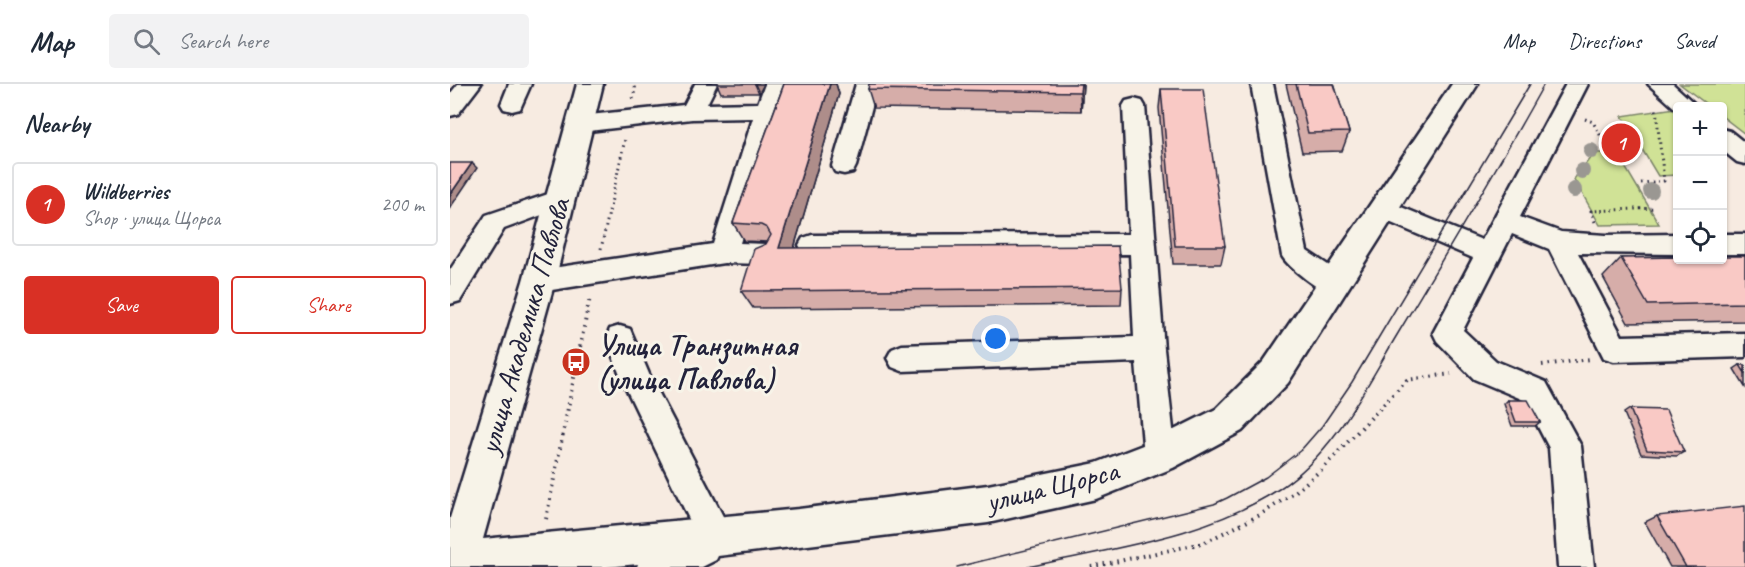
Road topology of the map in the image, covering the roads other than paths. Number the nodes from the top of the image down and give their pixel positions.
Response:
1 (470, 84) edge
2 (591, 84) edge
3 (706, 84) edge
4 (776, 84) edge
5 (867, 84) edge
6 (1262, 84) edge
7 (1465, 84) edge
8 (1577, 84) edge
9 (1657, 94) edge
10 (1676, 102) edge
11 (1134, 106) dead end
12 (450, 109) edge
13 (767, 110) junction
14 (692, 112) junction
15 (580, 124) junction
16 (1727, 141) edge
17 (1745, 156) edge
18 (844, 166) dead end
19 (560, 199) junction
20 (1384, 209) junction
21 (1504, 221) junction
22 (1558, 242) junction
23 (1142, 244) junction
24 (1673, 244) edge
25 (1727, 244) edge
26 (1745, 244) edge
27 (812, 245) edge
28 (724, 253) junction
29 (1487, 253) junction
30 (766, 254) edge
31 (539, 281) junction
32 (1334, 283) junction
33 (450, 293) edge
34 (620, 338) dead end
35 (1745, 345) edge
36 (1149, 349) junction
37 (902, 358) dead end
38 (1160, 456) junction
39 (720, 535) junction
40 (456, 565) edge
41 (657, 567) edge
42 (1576, 567) edge

1 - 12 street
2 - 15 main road, улица Академика Павлова
3 - 14 street
4 - 13 street
5 - 18 street
6 - 32 street
7 - 20 main road, улица Щорса
8 - 21 street
9 - 10 street
11 - 23 street
13 - 14 street
13 - 28 street
14 - 15 street
15 - 19 main road, улица Академика Павлова
16 - 17 street
19 - 31 main road, улица Академика Павлова
19 - 33 street
20 - 29 street
20 - 32 main road, улица Щорса
21 - 22 street
21 - 29 street
22 - 24 street
22 - 35 street
23 - 27 street
23 - 36 street
25 - 26 street
28 - 30 street
28 - 31 street
29 - 42 street
31 - 40 main road, улица Академика Павлова
32 - 38 main road, улица Щорса
34 - 39 street
36 - 37 street
36 - 38 street
38 - 39 main road, улица Щорса
39 - 40 main road, улица Щорса
39 - 41 main road

